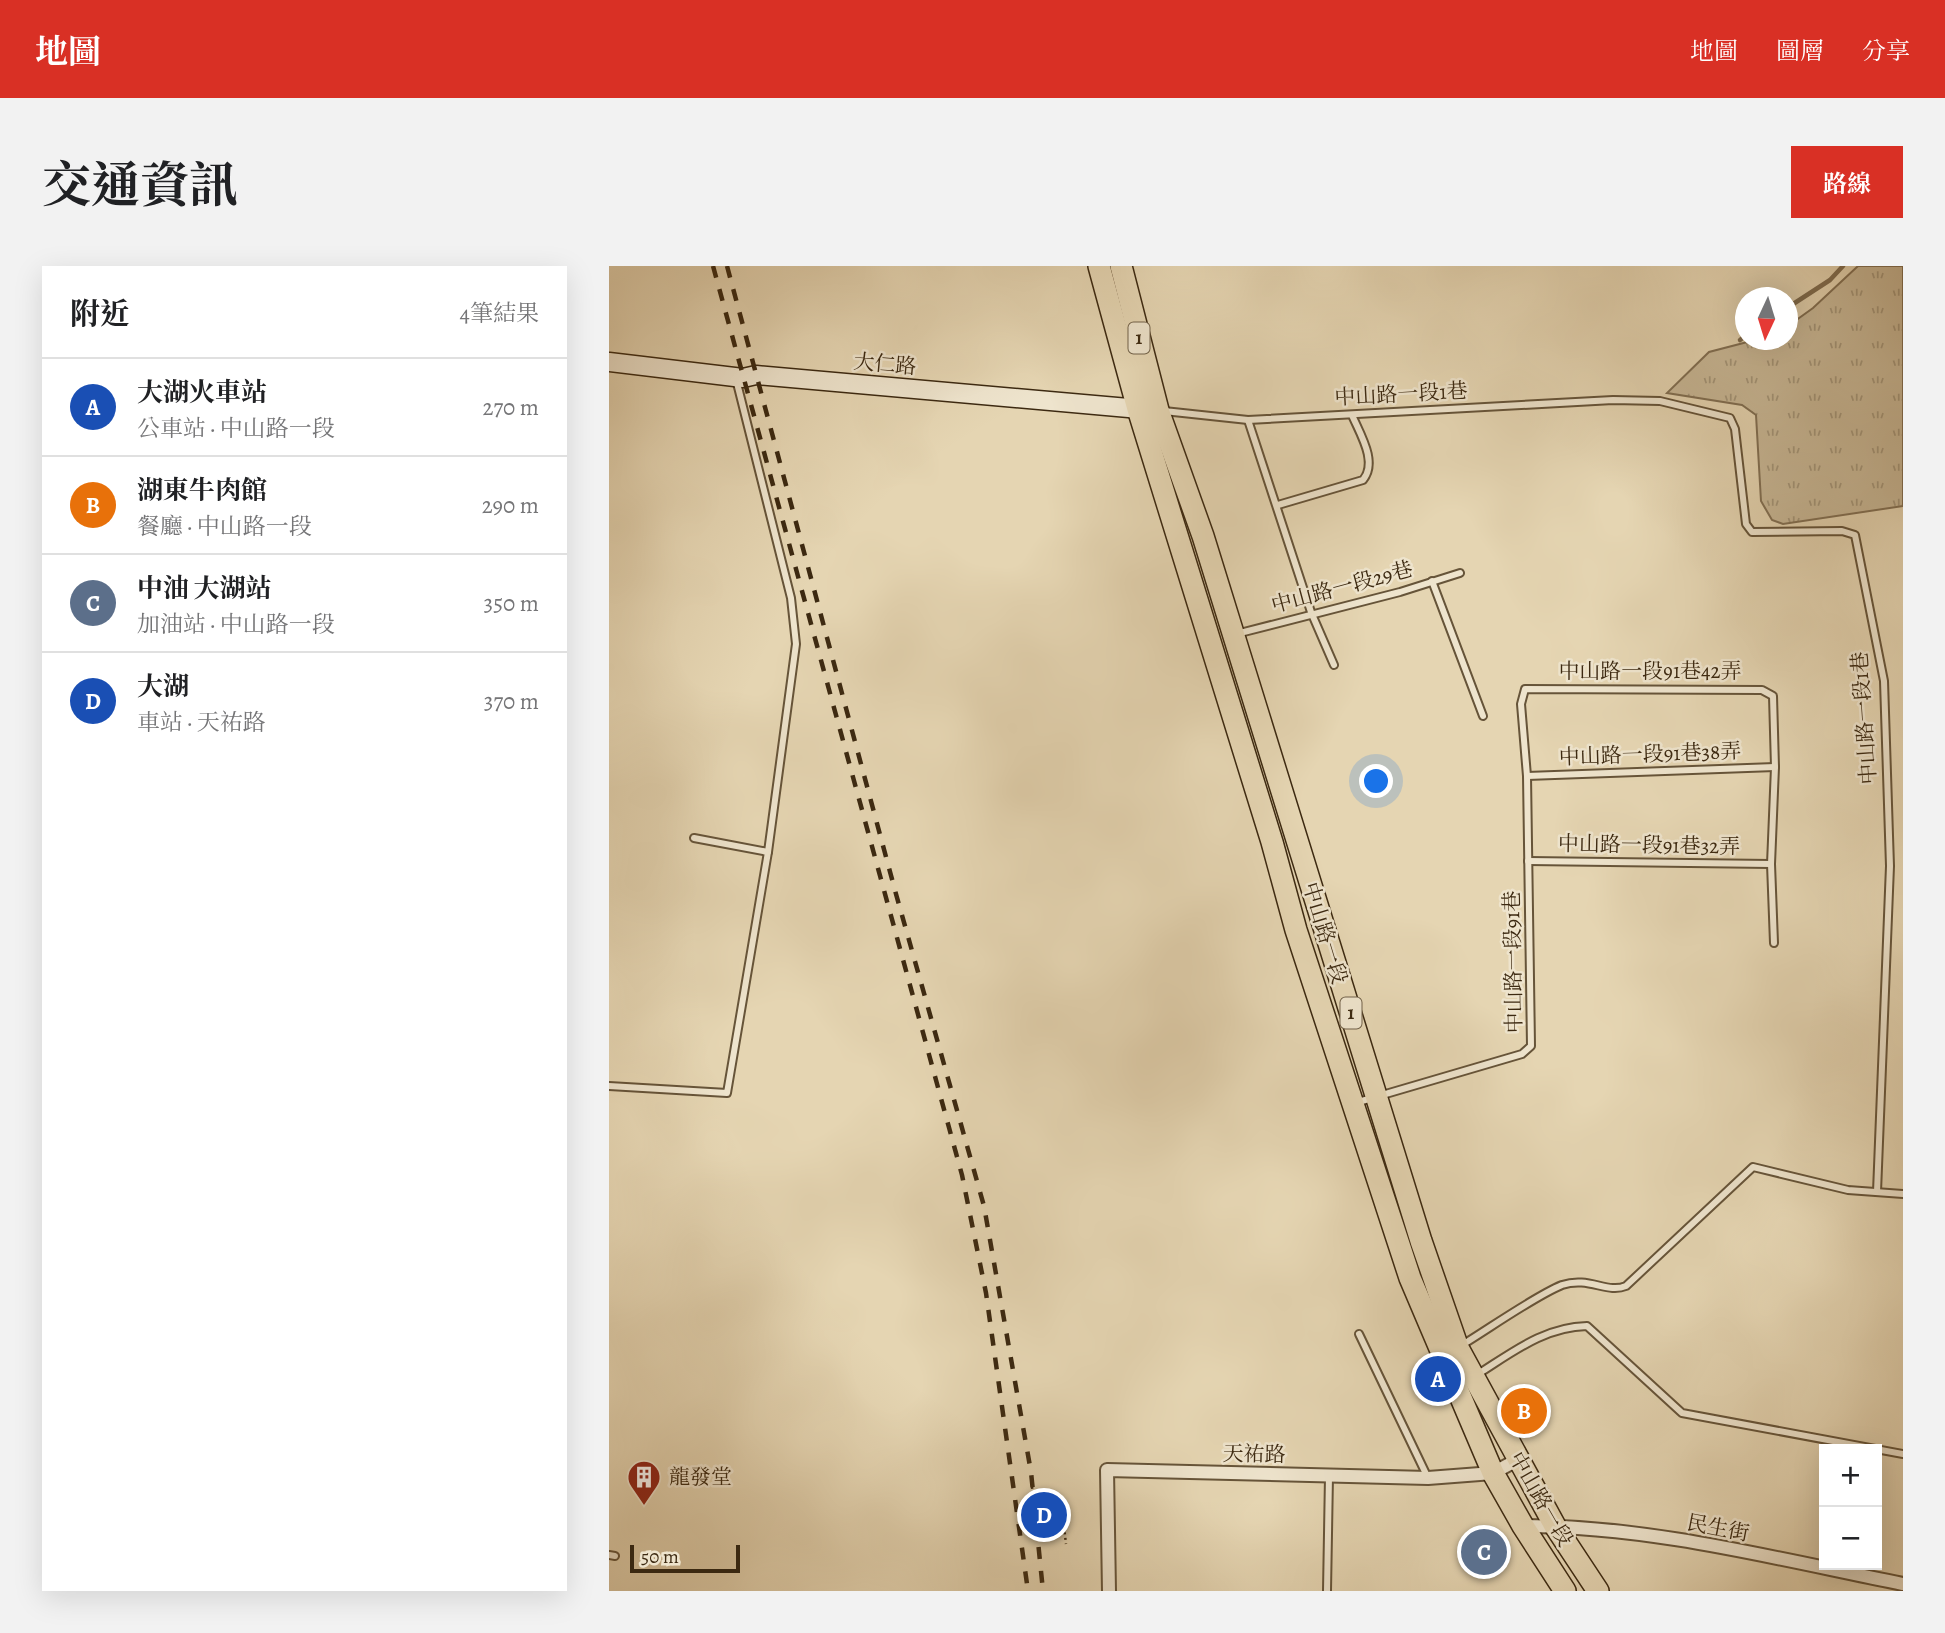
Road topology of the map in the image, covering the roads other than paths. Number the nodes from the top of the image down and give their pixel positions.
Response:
1 (1099, 266) edge
2 (1121, 266) edge
3 (609, 362) edge
4 (735, 377) junction
5 (1148, 410) junction
6 (1352, 415) junction
7 (1248, 420) junction
8 (1278, 505) junction
9 (1460, 573) dead end
10 (1432, 581) junction
11 (1311, 612) junction
12 (1232, 635) junction
13 (1334, 665) dead end
14 (1525, 689) joint
15 (1483, 716) dead end
16 (1775, 767) junction
17 (1527, 776) junction
18 (694, 838) dead end
19 (768, 852) junction
20 (1528, 861) junction
21 (1771, 864) junction
22 (1774, 943) dead end
23 (609, 1086) edge
24 (1377, 1097) junction
25 (1353, 1104) junction
26 (1877, 1192) junction
27 (1903, 1194) edge
28 (1359, 1334) dead end
29 (1458, 1348) junction
30 (1473, 1377) junction
31 (1903, 1454) edge
32 (1517, 1460) junction
33 (1493, 1473) junction
34 (1329, 1476) junction
35 (1428, 1478) junction
36 (1555, 1526) junction
37 (1523, 1527) junction
38 (1903, 1584) edge
39 (1109, 1591) edge
40 (1327, 1591) edge
41 (1565, 1591) edge
42 (1598, 1591) edge

1 - 5 main road, 1
2 - 5 main road, 1
3 - 4 street, 大仁路
4 - 5 street, 大仁路
4 - 19 lane
5 - 7 lane, 中山路一段1巷
5 - 12 main road, 中山路一段 / 1
5 - 25 main road, 中山路一段 / 1
6 - 7 lane, 中山路一段1巷
6 - 8 lane
6 - 26 lane, 中山路一段1巷
7 - 8 lane
8 - 11 lane
9 - 10 lane, 中山路一段29巷
10 - 11 lane, 中山路一段29巷
10 - 15 lane
11 - 12 lane, 中山路一段29巷
11 - 13 lane
12 - 24 main road, 中山路一段 / 1
14 - 16 lane, 中山路一段91巷42弄
14 - 17 lane, 中山路一段91巷
16 - 17 lane, 中山路一段91巷38弄
16 - 21 lane
17 - 20 lane, 中山路一段91巷
18 - 19 lane
19 - 23 lane
20 - 21 lane, 中山路一段91巷32弄
20 - 24 lane, 中山路一段91巷
21 - 22 lane
24 - 25 lane, 中山路一段91巷
24 - 29 main road, 中山路一段 / 1
25 - 33 main road, 中山路一段 / 1
26 - 27 lane
26 - 29 lane
28 - 35 lane
29 - 30 main road, 中山路一段 / 1
30 - 31 lane
30 - 32 main road, 中山路一段 / 1
32 - 33 street, 天祐路
32 - 36 main road, 中山路一段 / 1
33 - 35 street, 天祐路
33 - 37 main road, 中山路一段 / 1
34 - 35 street, 天祐路
34 - 39 street, 天祐路
34 - 40 lane
36 - 37 street, 民生街
36 - 38 street, 民生街
36 - 42 main road, 中山路一段 / 1
37 - 41 main road, 中山路一段 / 1

